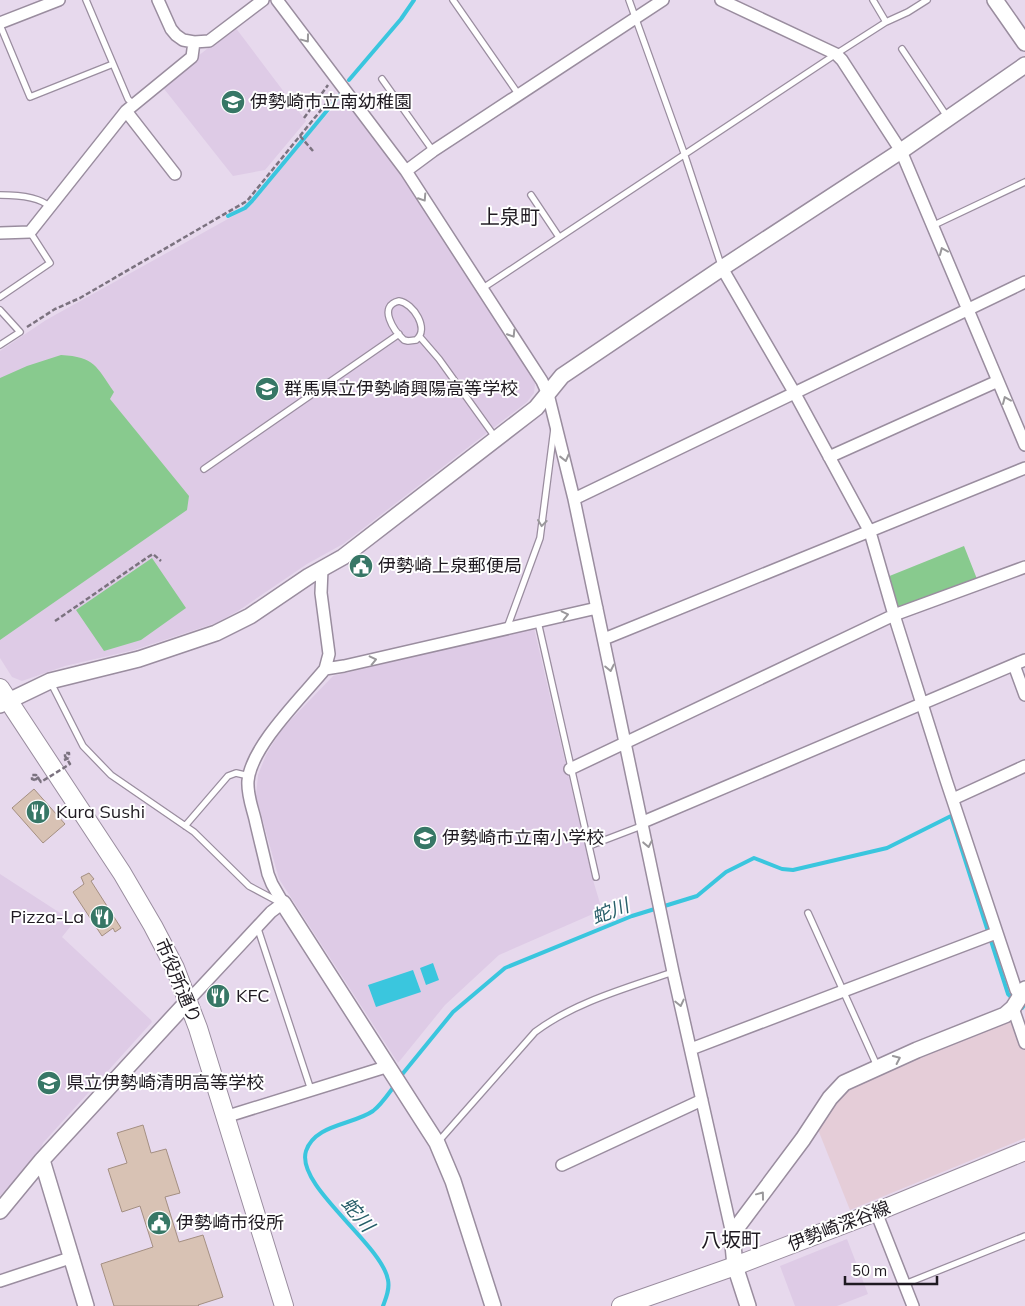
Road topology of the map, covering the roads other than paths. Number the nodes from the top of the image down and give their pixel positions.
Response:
1 (58, 0) edge
2 (86, 0) edge
3 (158, 0) edge
4 (263, 0) edge
5 (277, 0) edge
6 (453, 0) edge
7 (629, 0) edge
8 (663, 0) edge
9 (874, 0) edge
10 (927, 0) edge
11 (995, 0) edge
12 (726, 1) edge
13 (635, 18) junction
14 (886, 22) junction
15 (0, 24) edge
16 (194, 42) junction
17 (1025, 43) edge
18 (902, 49) dead end
19 (836, 54) junction
20 (113, 64) junction
21 (1025, 65) edge
22 (382, 79) dead end
23 (519, 95) junction
24 (129, 108) junction
25 (948, 118) junction
26 (433, 151) junction
27 (901, 151) junction
28 (684, 153) junction
29 (406, 171) junction
30 (174, 174) dead end
31 (1025, 182) edge
32 (0, 195) edge
33 (531, 195) dead end
34 (50, 207) junction
35 (932, 226) junction
36 (30, 232) junction
37 (0, 233) edge
38 (559, 237) junction
39 (722, 268) junction
40 (1025, 282) edge
41 (483, 288) junction
42 (0, 297) edge
43 (967, 309) junction
44 (0, 310) edge
45 (399, 334) junction
46 (420, 337) junction
47 (0, 345) edge
48 (998, 382) junction
49 (794, 392) junction
50 (548, 394) junction
51 (556, 422) junction
52 (496, 439) junction
53 (1025, 445) edge
54 (829, 457) junction
55 (1025, 468) edge
56 (204, 469) dead end
57 (574, 499) junction
58 (870, 532) junction
59 (1025, 567) edge
60 (322, 568) junction
61 (597, 608) junction
62 (894, 615) junction
63 (538, 622) junction
64 (508, 628) junction
65 (604, 639) junction
66 (1020, 663) edge
67 (325, 669) junction
68 (50, 681) junction
69 (1025, 694) edge
70 (3, 698) edge
71 (922, 705) junction
72 (625, 742) junction
73 (1025, 766) edge
74 (570, 769) junction
75 (249, 776) junction
76 (953, 799) junction
77 (643, 823) junction
78 (185, 826) junction
79 (589, 846) junction
80 (596, 877) dead end
81 (283, 903) junction
82 (808, 913) dead end
83 (257, 926) junction
84 (996, 933) junction
85 (673, 972) junction
86 (843, 991) junction
87 (1019, 998) edge
88 (188, 1000) junction
89 (1025, 1043) edge
90 (690, 1049) junction
91 (878, 1068) junction
92 (391, 1070) junction
93 (311, 1090) junction
94 (702, 1100) junction
95 (225, 1116) junction
96 (437, 1143) junction
97 (1025, 1151) edge
98 (42, 1160) junction
99 (562, 1165) dead end
100 (0, 1211) edge
101 (876, 1212) junction
102 (732, 1234) junction
103 (1025, 1236) edge
104 (72, 1258) junction
105 (735, 1266) junction
106 (0, 1281) edge
107 (905, 1284) junction
108 (86, 1306) edge
109 (284, 1306) edge
110 (493, 1306) edge
111 (621, 1306) edge
112 (748, 1306) edge
113 (913, 1306) edge

1 - 15 street
2 - 20 lane
3 - 16 street
4 - 16 street
5 -> 29 street
6 - 23 lane
7 - 13 lane
8 - 13 street
9 - 14 lane
10 - 14 lane
11 - 17 street
12 - 19 street
13 - 23 street
13 - 28 lane
14 - 19 lane
15 - 20 lane
16 - 24 street
18 - 25 lane
19 - 27 street
19 - 28 lane
20 - 24 lane
21 - 25 street
22 - 26 lane
23 - 26 street
24 - 30 street
24 - 34 street
25 - 27 street
26 - 29 street
27 - 35 street
27 - 39 street
28 - 38 lane
28 - 39 lane
29 -> 41 street
31 - 35 lane
32 - 34 lane
33 - 38 lane
34 - 36 street
43 -> 35 street
36 - 37 street
36 - 42 lane
38 - 41 lane
39 - 49 street
39 - 50 street
40 - 43 street
41 -> 50 street
43 - 48 street
43 - 49 street
44 - 47 lane
45 - 46 lane
45 - 46 lane
45 - 56 lane
46 - 52 lane
53 -> 48 street
48 - 54 street
49 - 54 street
49 - 57 street
50 - 51 street
50 - 52 street
51 -> 57 street
51 -> 64 lane
52 - 60 street
54 - 58 street
55 - 58 street
57 - 61 street
58 - 62 street
58 - 65 street
59 - 62 street
60 - 67 street
60 - 68 street
63 -> 61 street
61 - 65 street
62 - 71 street
62 - 72 street
63 - 64 street
63 - 74 lane
67 -> 64 street
65 -> 72 street
66 - 69 street
66 - 71 street
67 - 75 street
68 - 70 street
68 - 78 lane
70 - 88 main road, 市役所通り
71 - 76 street
71 - 77 street
72 - 74 street
72 - 77 street
73 - 76 street
74 - 79 lane
75 - 78 lane
75 - 81 street
76 - 84 street
77 - 79 lane
77 -> 85 street
78 - 81 lane
79 - 80 lane
81 - 83 street
81 - 92 street
82 - 86 lane
83 - 88 street
83 - 93 lane
84 - 86 street
84 - 87 street
85 -> 90 street
85 - 96 lane
86 - 90 street
86 - 91 lane
87 - 89 street
91 -> 87 street
88 - 95 main road, 市役所通り
88 - 98 street
90 - 94 street
102 -> 91 street
92 - 93 street
92 - 96 street
93 - 95 street
94 - 99 street
94 - 102 street
95 - 109 main road, 市役所通り
96 - 110 street
97 - 101 main road, 伊勢崎深谷線
98 - 100 street
98 - 104 street
101 - 105 main road, 伊勢崎深谷線
101 - 107 street
102 - 105 street
103 - 107 lane
104 - 106 street
104 - 108 street
105 - 111 main road, 伊勢崎深谷線
105 - 112 street
107 - 113 street

